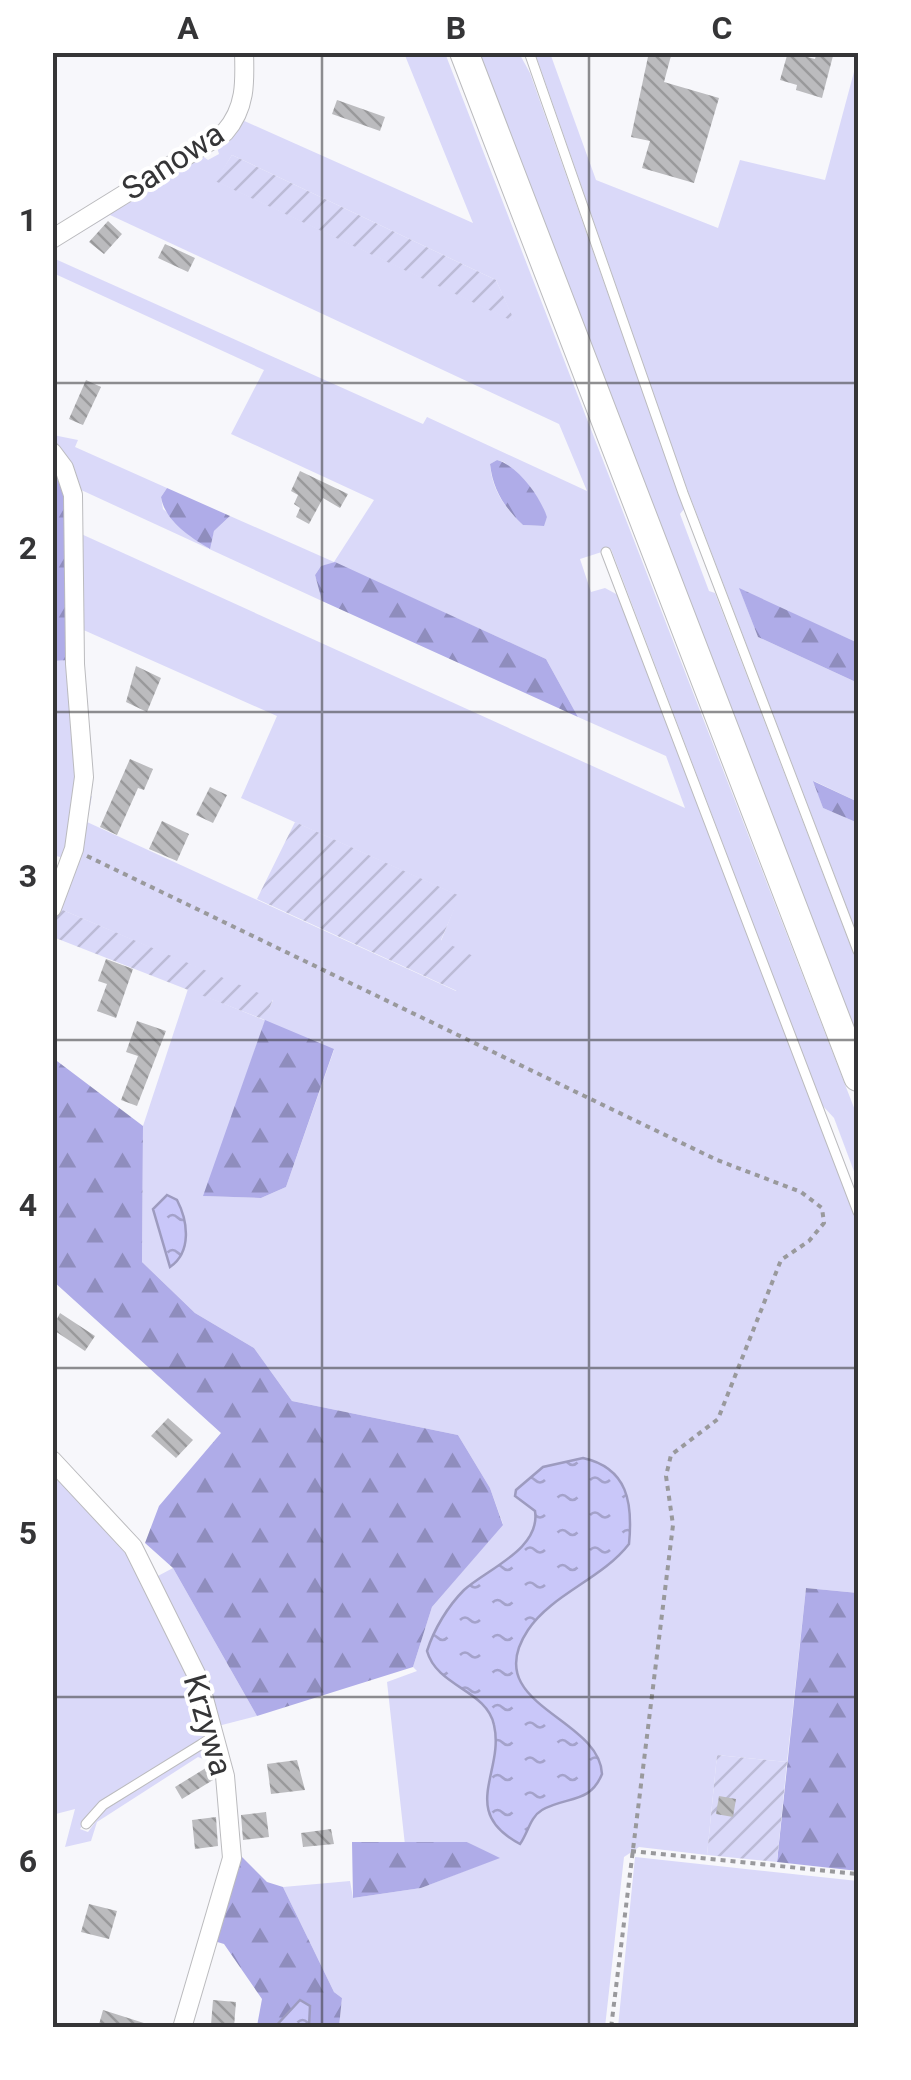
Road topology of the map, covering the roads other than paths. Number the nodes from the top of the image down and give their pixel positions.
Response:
1 (244, 52) edge
2 (464, 52) edge
3 (529, 52) edge
4 (52, 239) edge
5 (52, 452) edge
6 (606, 552) dead end
7 (52, 908) edge
8 (858, 950) edge
9 (858, 1077) edge
10 (858, 1212) edge
11 (52, 1460) edge
12 (216, 1736) junction
13 (86, 1824) dead end
14 (182, 2028) edge

1 - 4 street, Sanowa
2 - 9 main road
3 - 8 lane
5 - 7 street
6 - 10 lane
11 - 12 street, Krzywa
12 - 13 lane
12 - 14 street, Krzywa

